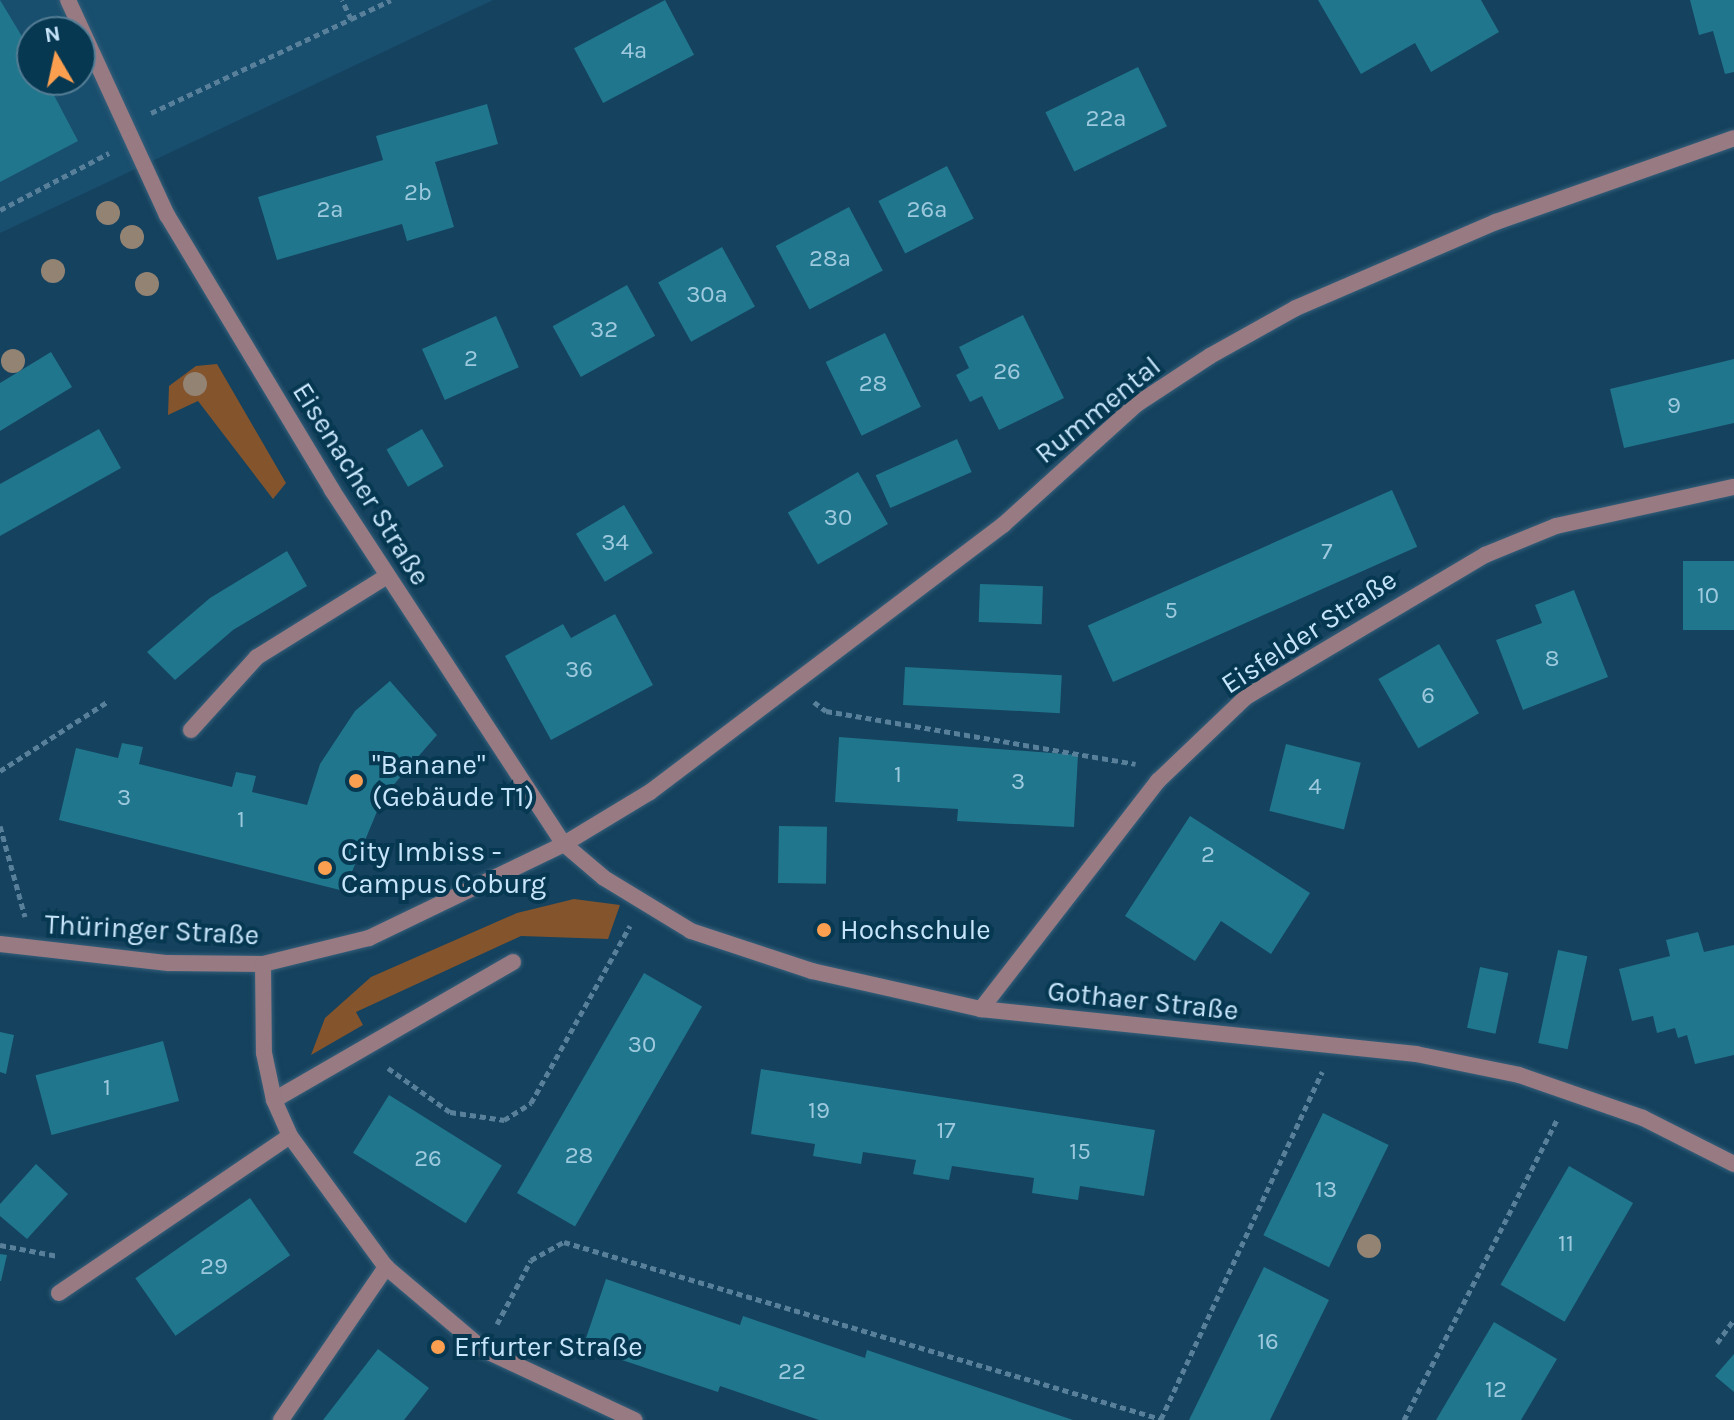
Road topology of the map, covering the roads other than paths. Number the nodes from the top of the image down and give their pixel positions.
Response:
1 (68, 0) edge
2 (1734, 138) edge
3 (1734, 487) edge
4 (387, 576) junction
5 (191, 730) dead end
6 (564, 844) junction
7 (0, 944) edge
8 (513, 962) dead end
9 (263, 964) junction
10 (981, 1009) junction
11 (274, 1100) junction
12 (290, 1136) junction
13 (1734, 1164) edge
14 (386, 1267) junction
15 (59, 1293) dead end
16 (281, 1420) edge
17 (634, 1420) edge

1 - 4 street, Eisenacher Straße
2 - 6 street, Rummental
3 - 10 street, Eisfelder Straße
4 - 5 street
4 - 6 street, Eisenacher Straße
6 - 9 street, Thüringer Straße
6 - 10 street, Gothaer Straße
7 - 9 street, Thüringer Straße
8 - 11 street
9 - 11 street
10 - 13 street, Gothaer Straße
11 - 12 street
12 - 14 street
12 - 15 street
14 - 16 street
14 - 17 street

